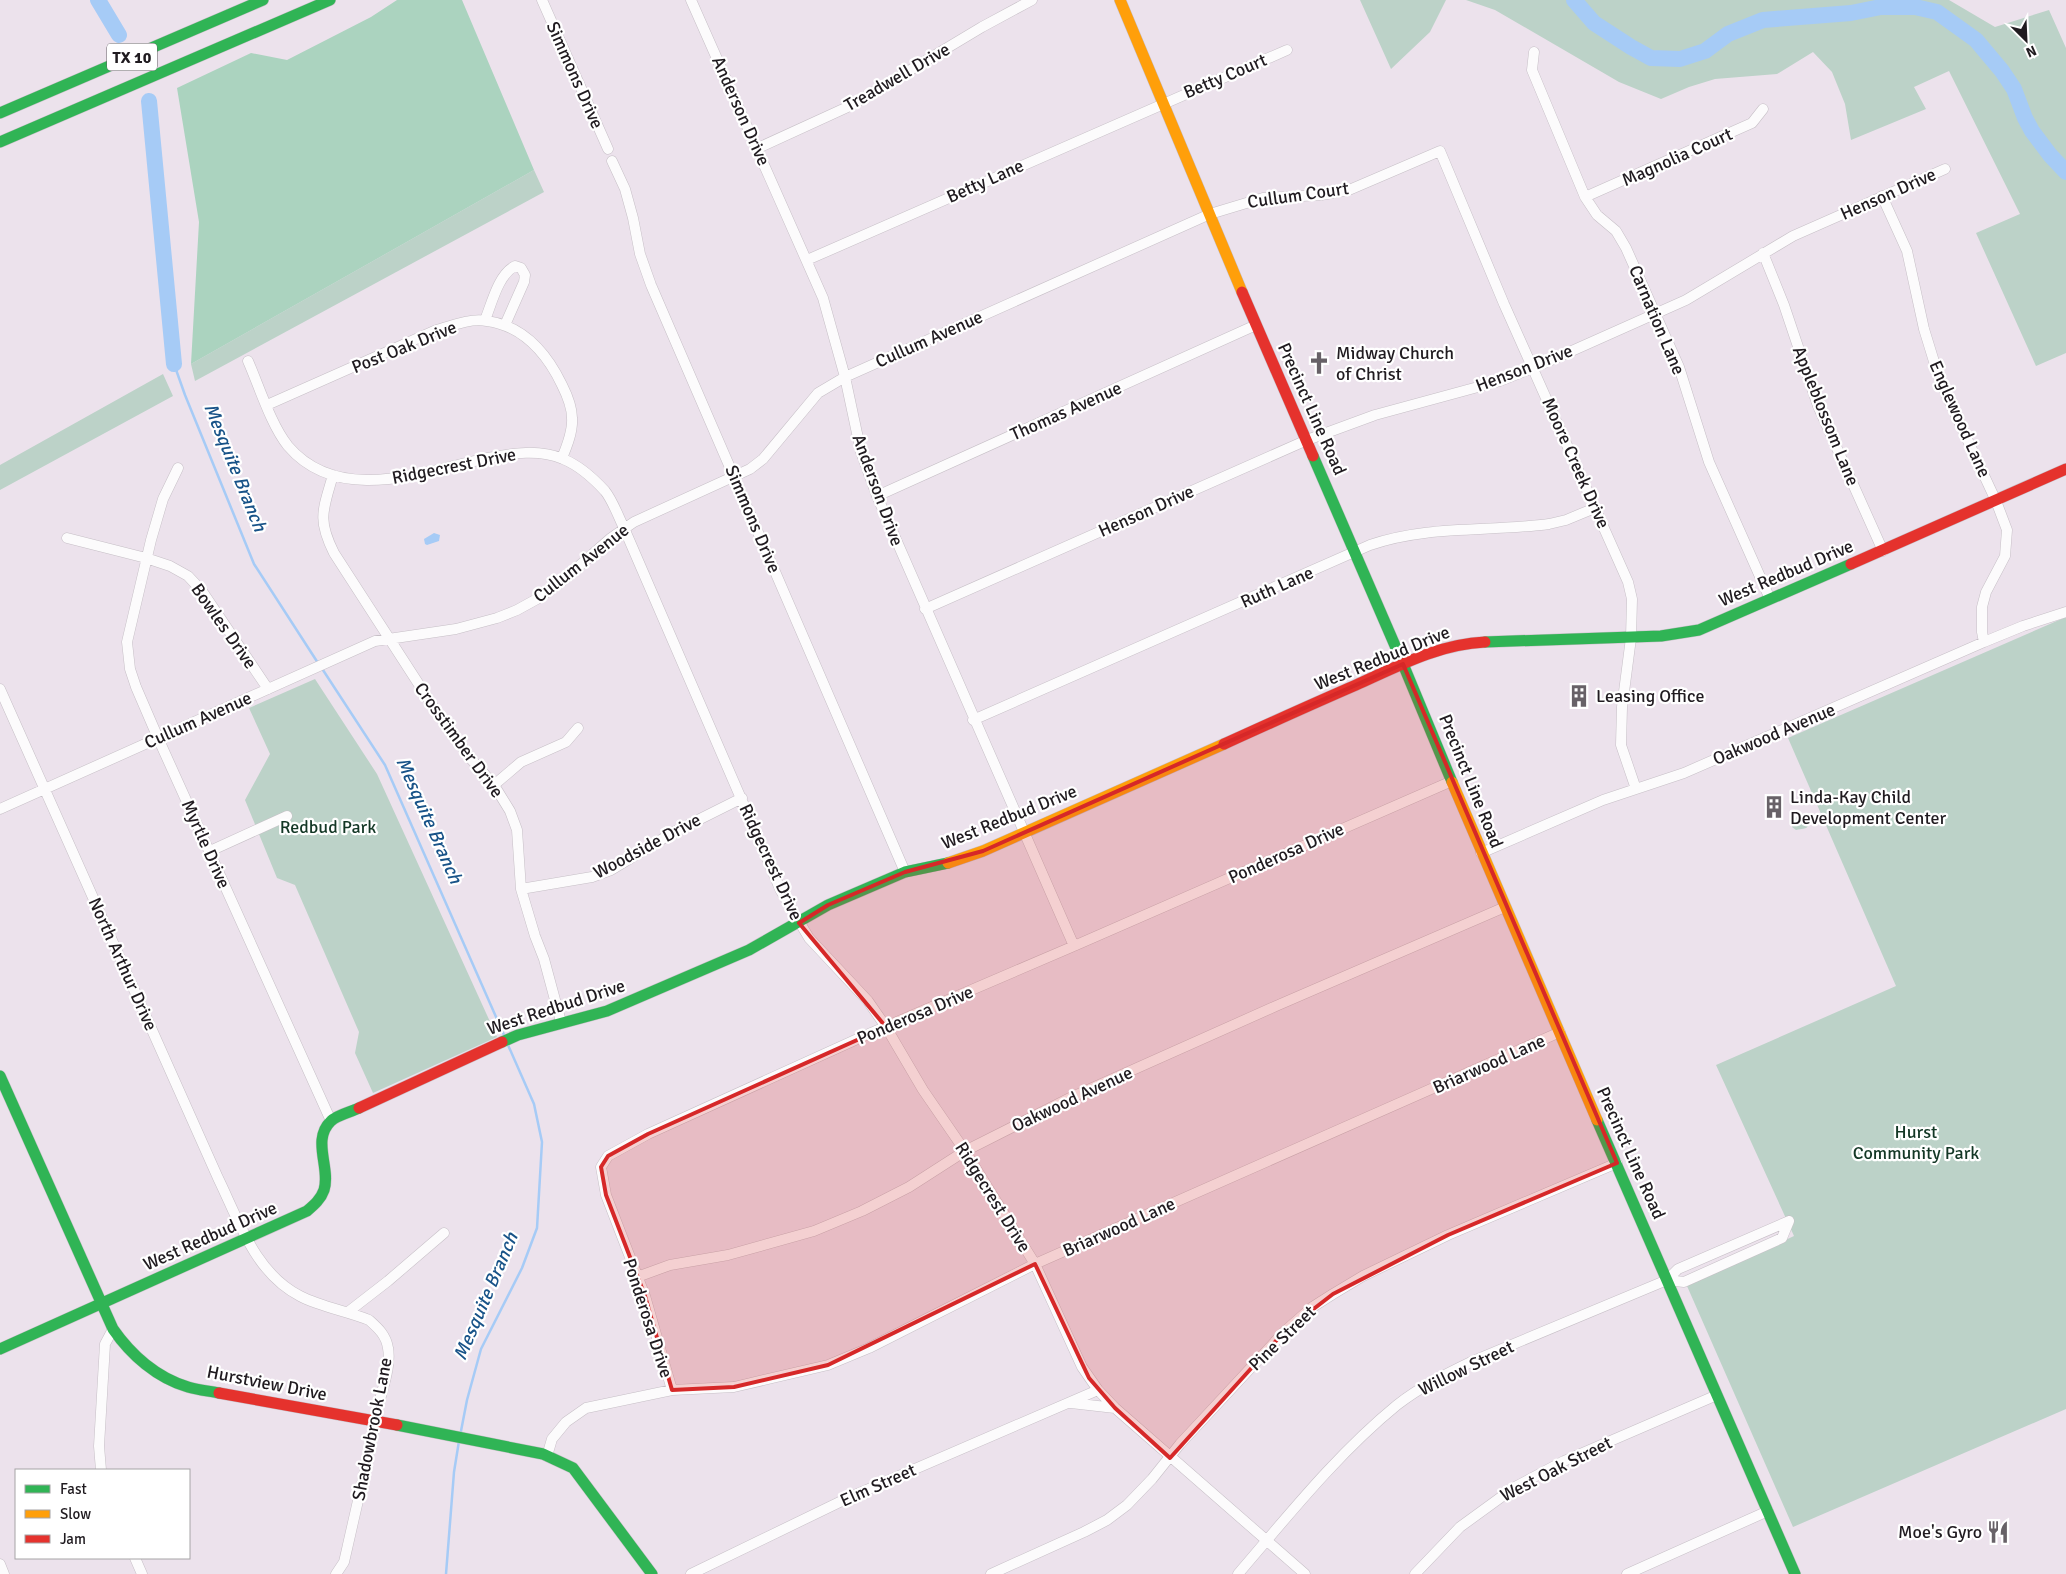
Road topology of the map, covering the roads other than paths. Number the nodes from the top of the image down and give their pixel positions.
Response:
1 (263, 0) edge
2 (330, 0) edge
3 (542, 0) edge
4 (691, 0) edge
5 (1032, 0) edge
6 (1120, 0) edge
7 (307, 5) edge
8 (1287, 50) dead end
9 (1534, 52) dead end
10 (1163, 102) junction
11 (1763, 109) dead end
12 (0, 113) edge
13 (0, 142) edge
14 (758, 148) junction
15 (608, 149) dead end
16 (1440, 151) joint
17 (612, 161) dead end
18 (1945, 169) dead end
19 (1882, 196) junction
20 (1585, 197) junction
21 (1210, 214) junction
22 (1763, 253) junction
23 (807, 260) junction
24 (1656, 314) junction
25 (486, 320) junction
26 (505, 325) junction
27 (1256, 325) junction
28 (248, 361) dead end
29 (1532, 368) junction
30 (845, 377) junction
31 (267, 405) junction
32 (1307, 440) junction
33 (562, 458) junction
34 (178, 468) dead end
35 (2066, 469) edge
36 (333, 475) junction
37 (734, 477) junction
38 (877, 496) junction
39 (1996, 501) junction
40 (1596, 508) junction
41 (624, 528) junction
42 (67, 538) dead end
43 (1883, 551) junction
44 (1356, 552) junction
45 (146, 558) junction
46 (1770, 599) junction
47 (925, 609) junction
48 (2066, 612) edge
49 (388, 638) junction
50 (1631, 638) junction
51 (1984, 642) junction
52 (1403, 664) junction
53 (0, 689) edge
54 (268, 689) junction
55 (974, 720) junction
56 (578, 728) dead end
57 (158, 738) junction
58 (1452, 780) junction
59 (494, 785) junction
60 (45, 789) junction
61 (1636, 790) junction
62 (742, 798) junction
63 (0, 809) edge
64 (287, 816) dead end
65 (1023, 833) junction
66 (210, 851) junction
67 (1481, 853) junction
68 (905, 872) junction
69 (521, 889) junction
70 (1505, 907) junction
71 (798, 923) junction
72 (1074, 946) junction
73 (562, 1022) junction
74 (886, 1027) junction
75 (1560, 1032) junction
76 (0, 1076) edge
77 (331, 1121) junction
78 (965, 1151) junction
79 (1617, 1163) junction
80 (444, 1233) dead end
81 (247, 1238) junction
82 (1035, 1264) junction
83 (637, 1277) junction
84 (1667, 1280) junction
85 (102, 1304) junction
86 (348, 1312) junction
87 (113, 1329) junction
88 (0, 1350) edge
89 (672, 1390) junction
90 (1098, 1390) junction
91 (1717, 1395) junction
92 (1068, 1403) junction
93 (1115, 1408) junction
94 (376, 1422) junction
95 (547, 1456) junction
96 (1170, 1458) junction
97 (101, 1469) edge
98 (1768, 1511) junction
99 (1267, 1541) junction
100 (135, 1559) edge
101 (0, 1564) edge
102 (4, 1574) edge
103 (142, 1574) edge
104 (336, 1574) edge
105 (652, 1574) edge
106 (691, 1574) edge
107 (992, 1574) edge
108 (1238, 1574) edge
109 (1305, 1574) edge
110 (1415, 1574) edge
111 (1627, 1574) edge
112 (1796, 1574) edge

1 - 12 street, TX 10
2 - 7 street, TX 10
3 - 15 street, Simmons Drive
4 - 14 street, Anderson Drive
5 - 14 street, Treadwell Drive
6 - 10 street, Precinct Line Road
7 - 13 street, TX 10
8 - 10 street, Betty Court
9 - 20 street, Carnation Lane
10 - 21 street, Precinct Line Road
10 - 23 street, Betty Lane
11 - 20 street, Magnolia Court
14 - 23 street, Anderson Drive
16 - 21 street, Cullum Court
16 - 29 street, Moore Creek Drive
17 - 37 street, Simmons Drive
18 - 19 street, Henson Drive
19 - 22 street, Henson Drive
19 - 39 street, Englewood Lane
20 - 24 street, Carnation Lane
21 - 27 street, Precinct Line Road
21 - 30 street, Cullum Avenue
22 - 24 street, Henson Drive
22 - 43 street, Appleblossom Lane
23 - 30 street, Anderson Drive
24 - 29 street, Henson Drive
24 - 46 street, Carnation Lane
25 - 26 street, Post Oak Drive
25 - 26 street
25 - 31 street, Post Oak Drive
26 - 33 street, Post Oak Drive
27 - 32 street, Precinct Line Road
27 - 38 street, Thomas Avenue
28 - 31 street, Ridgecrest Drive
29 - 32 street, Henson Drive
29 - 40 street, Moore Creek Drive
30 - 37 street, Cullum Avenue
30 - 38 street, Anderson Drive
31 - 36 street, Ridgecrest Drive
32 - 44 street, Precinct Line Road
32 - 47 street, Henson Drive
33 - 36 street, Ridgecrest Drive
33 - 41 street, Ridgecrest Drive
34 - 45 street, Myrtle Drive
35 - 39 street, West Redbud Drive
36 - 49 street, Crosstimber Drive
37 - 41 street, Cullum Avenue
37 - 68 street, Simmons Drive
38 - 47 street, Anderson Drive
39 - 43 street, West Redbud Drive
39 - 51 street, Englewood Lane
40 - 44 street, Ruth Lane
40 - 50 street, Moore Creek Drive
41 - 49 street, Cullum Avenue
41 - 62 street, Ridgecrest Drive
42 - 45 street, Bowles Drive
43 - 46 street, West Redbud Drive
44 - 52 street, Precinct Line Road
44 - 55 street, Ruth Lane
45 - 54 street, Bowles Drive
45 - 57 street, Myrtle Drive
46 - 50 street, West Redbud Drive
47 - 55 street, Anderson Drive
48 - 51 street, Oakwood Avenue
49 - 54 street, Cullum Avenue
49 - 59 street, Crosstimber Drive
50 - 52 street, West Redbud Drive
50 - 61 street, Moore Creek Drive
51 - 61 street, Oakwood Avenue
52 - 58 street, Precinct Line Road
52 - 65 street, West Redbud Drive
53 - 60 street, North Arthur Drive
54 - 57 street, Cullum Avenue
55 - 65 street, Anderson Drive
56 - 59 street
57 - 60 street, Cullum Avenue
57 - 66 street, Myrtle Drive
58 - 67 street, Precinct Line Road
58 - 72 street, Ponderosa Drive
59 - 69 street, Crosstimber Drive
60 - 63 street, Cullum Avenue
60 - 81 street, North Arthur Drive
61 - 67 street, Oakwood Avenue
62 - 69 street, Woodside Drive
62 - 71 street, Ridgecrest Drive
64 - 66 street
65 - 68 street, West Redbud Drive
65 - 72 street, Anderson Drive
66 - 77 street, Myrtle Drive
67 - 70 street, Precinct Line Road
68 - 71 street, West Redbud Drive
69 - 73 street, Crosstimber Drive
70 - 75 street, Precinct Line Road
70 - 78 street, Oakwood Avenue
71 - 73 street, West Redbud Drive
71 - 74 street, Ridgecrest Drive
72 - 74 street, Ponderosa Drive
73 - 77 street, West Redbud Drive
74 - 78 street, Ridgecrest Drive
74 - 83 street, Ponderosa Drive
75 - 79 street, Precinct Line Road
75 - 82 street, Briarwood Lane
76 - 85 street, Hurstview Drive
77 - 81 street, West Redbud Drive
78 - 82 street, Ridgecrest Drive
78 - 83 street, Oakwood Avenue
79 - 84 street, Precinct Line Road
79 - 96 street, Pine Street
80 - 86 street
81 - 85 street, West Redbud Drive
81 - 86 street, Shadowbrook Lane
82 - 89 street, Briarwood Lane
82 - 90 street, Ridgecrest Drive
83 - 89 street, Ponderosa Drive
84 - 84 street, Willow Street
84 - 91 street, Precinct Line Road
84 - 99 street, Willow Street
85 - 87 street, Hurstview Drive
85 - 88 street, West Redbud Drive
86 - 94 street, Shadowbrook Lane
87 - 94 street, Hurstview Drive
87 - 97 street
89 - 95 street, Briarwood Lane
90 - 92 street, Elm Street
90 - 93 street, Ridgecrest Drive
91 - 98 street, Precinct Line Road
91 - 110 street, West Oak Street
92 - 93 street, Elm Street
92 - 106 street, Elm Street
93 - 96 street, Ridgecrest Drive
94 - 95 street, Hurstview Drive
94 - 104 street, Shadowbrook Lane
95 - 105 street, Hurstview Drive
96 - 99 street, Ridgecrest Drive
96 - 107 street, Pine Street
98 - 111 street
98 - 112 street, Precinct Line Road
99 - 108 street, Willow Street
99 - 109 street, Ridgecrest Drive
100 - 103 street
101 - 102 street

